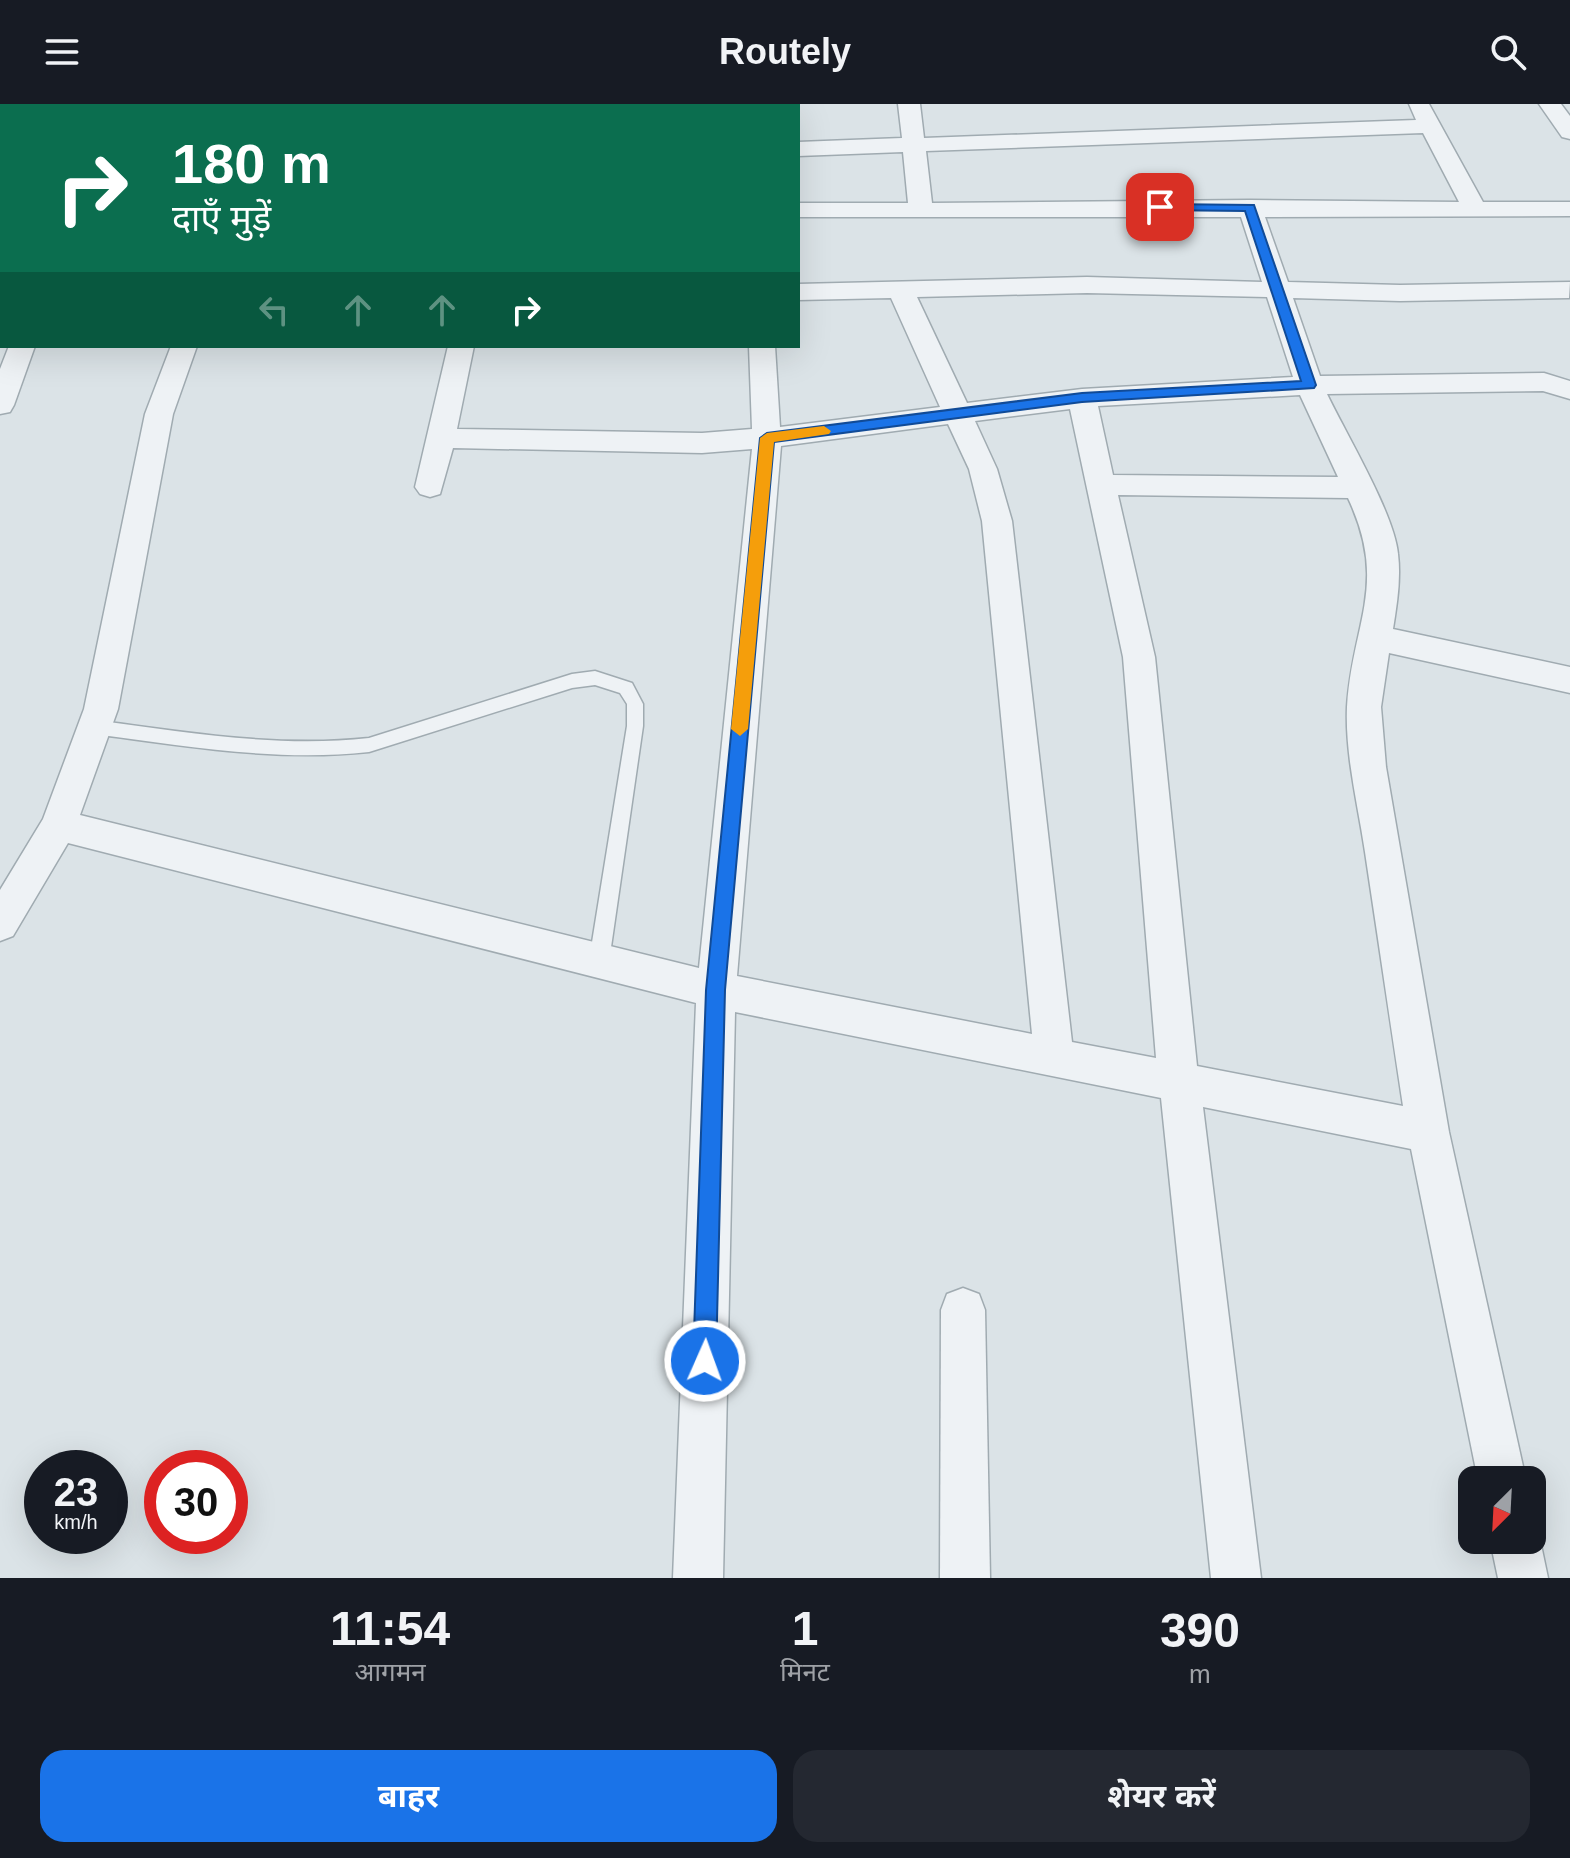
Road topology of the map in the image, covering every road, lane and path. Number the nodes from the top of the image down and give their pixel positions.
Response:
1 (909, 104) edge
2 (1262, 104) edge
3 (1376, 104) edge
4 (1418, 104) edge
5 (1550, 104) edge
6 (1430, 126) junction
7 (1389, 127) junction
8 (1273, 131) junction
9 (1570, 132) edge
10 (914, 145) junction
11 (800, 149) edge
12 (1250, 207) junction
13 (921, 208) junction
14 (1475, 209) junction
15 (1570, 209) edge
16 (800, 210) edge
17 (900, 289) junction
18 (1278, 290) junction
19 (1569, 290) edge
20 (800, 292) edge
21 (21, 348) edge
22 (183, 348) edge
23 (461, 348) edge
24 (762, 348) edge
25 (1309, 385) junction
26 (1570, 390) edge
27 (1082, 398) junction
28 (0, 405) edge
29 (959, 413) junction
30 (441, 438) junction
31 (767, 438) junction
32 (1101, 485) junction
33 (430, 487) dead end
34 (1358, 488) junction
35 (1376, 638) junction
36 (1570, 680) edge
37 (94, 727) junction
38 (59, 825) junction
39 (0, 924) edge
40 (599, 961) junction
41 (716, 990) junction
42 (1054, 1056) junction
43 (1180, 1081) junction
44 (1428, 1132) junction
45 (963, 1310) dead end
46 (1499, 1466) edge
47 (1518, 1554) edge
48 (698, 1578) edge
49 (965, 1578) edge
50 (1236, 1578) edge
51 (1523, 1578) edge

1 - 10 street
2 - 8 street
3 - 7 street
4 - 6 street
5 - 9 street
6 - 7 street
6 - 14 street
7 - 8 street
8 - 10 street
10 - 11 street
10 - 13 street
12 - 13 street
12 - 14 street
12 - 18 street
13 - 16 street
14 - 15 street
17 - 18 street
17 - 20 street
17 - 29 street
18 - 19 street
18 - 25 street
21 - 28 street
22 - 37 street
23 - 30 street
24 - 31 street
25 - 26 street
25 - 27 street
25 - 34 street
27 - 29 street
27 - 32 street
29 - 31 street
29 - 42 street
30 - 31 street
30 - 33 street
31 - 41 street
32 - 34 street
32 - 43 street
34 - 35 street
35 - 36 street
35 - 44 street
37 - 38 street
37 - 40 lane
38 - 39 street
38 - 40 street
40 - 41 street
41 - 42 street
41 - 48 street
42 - 43 street
43 - 44 street
43 - 50 street
44 - 46 street
45 - 49 street
47 - 51 street

